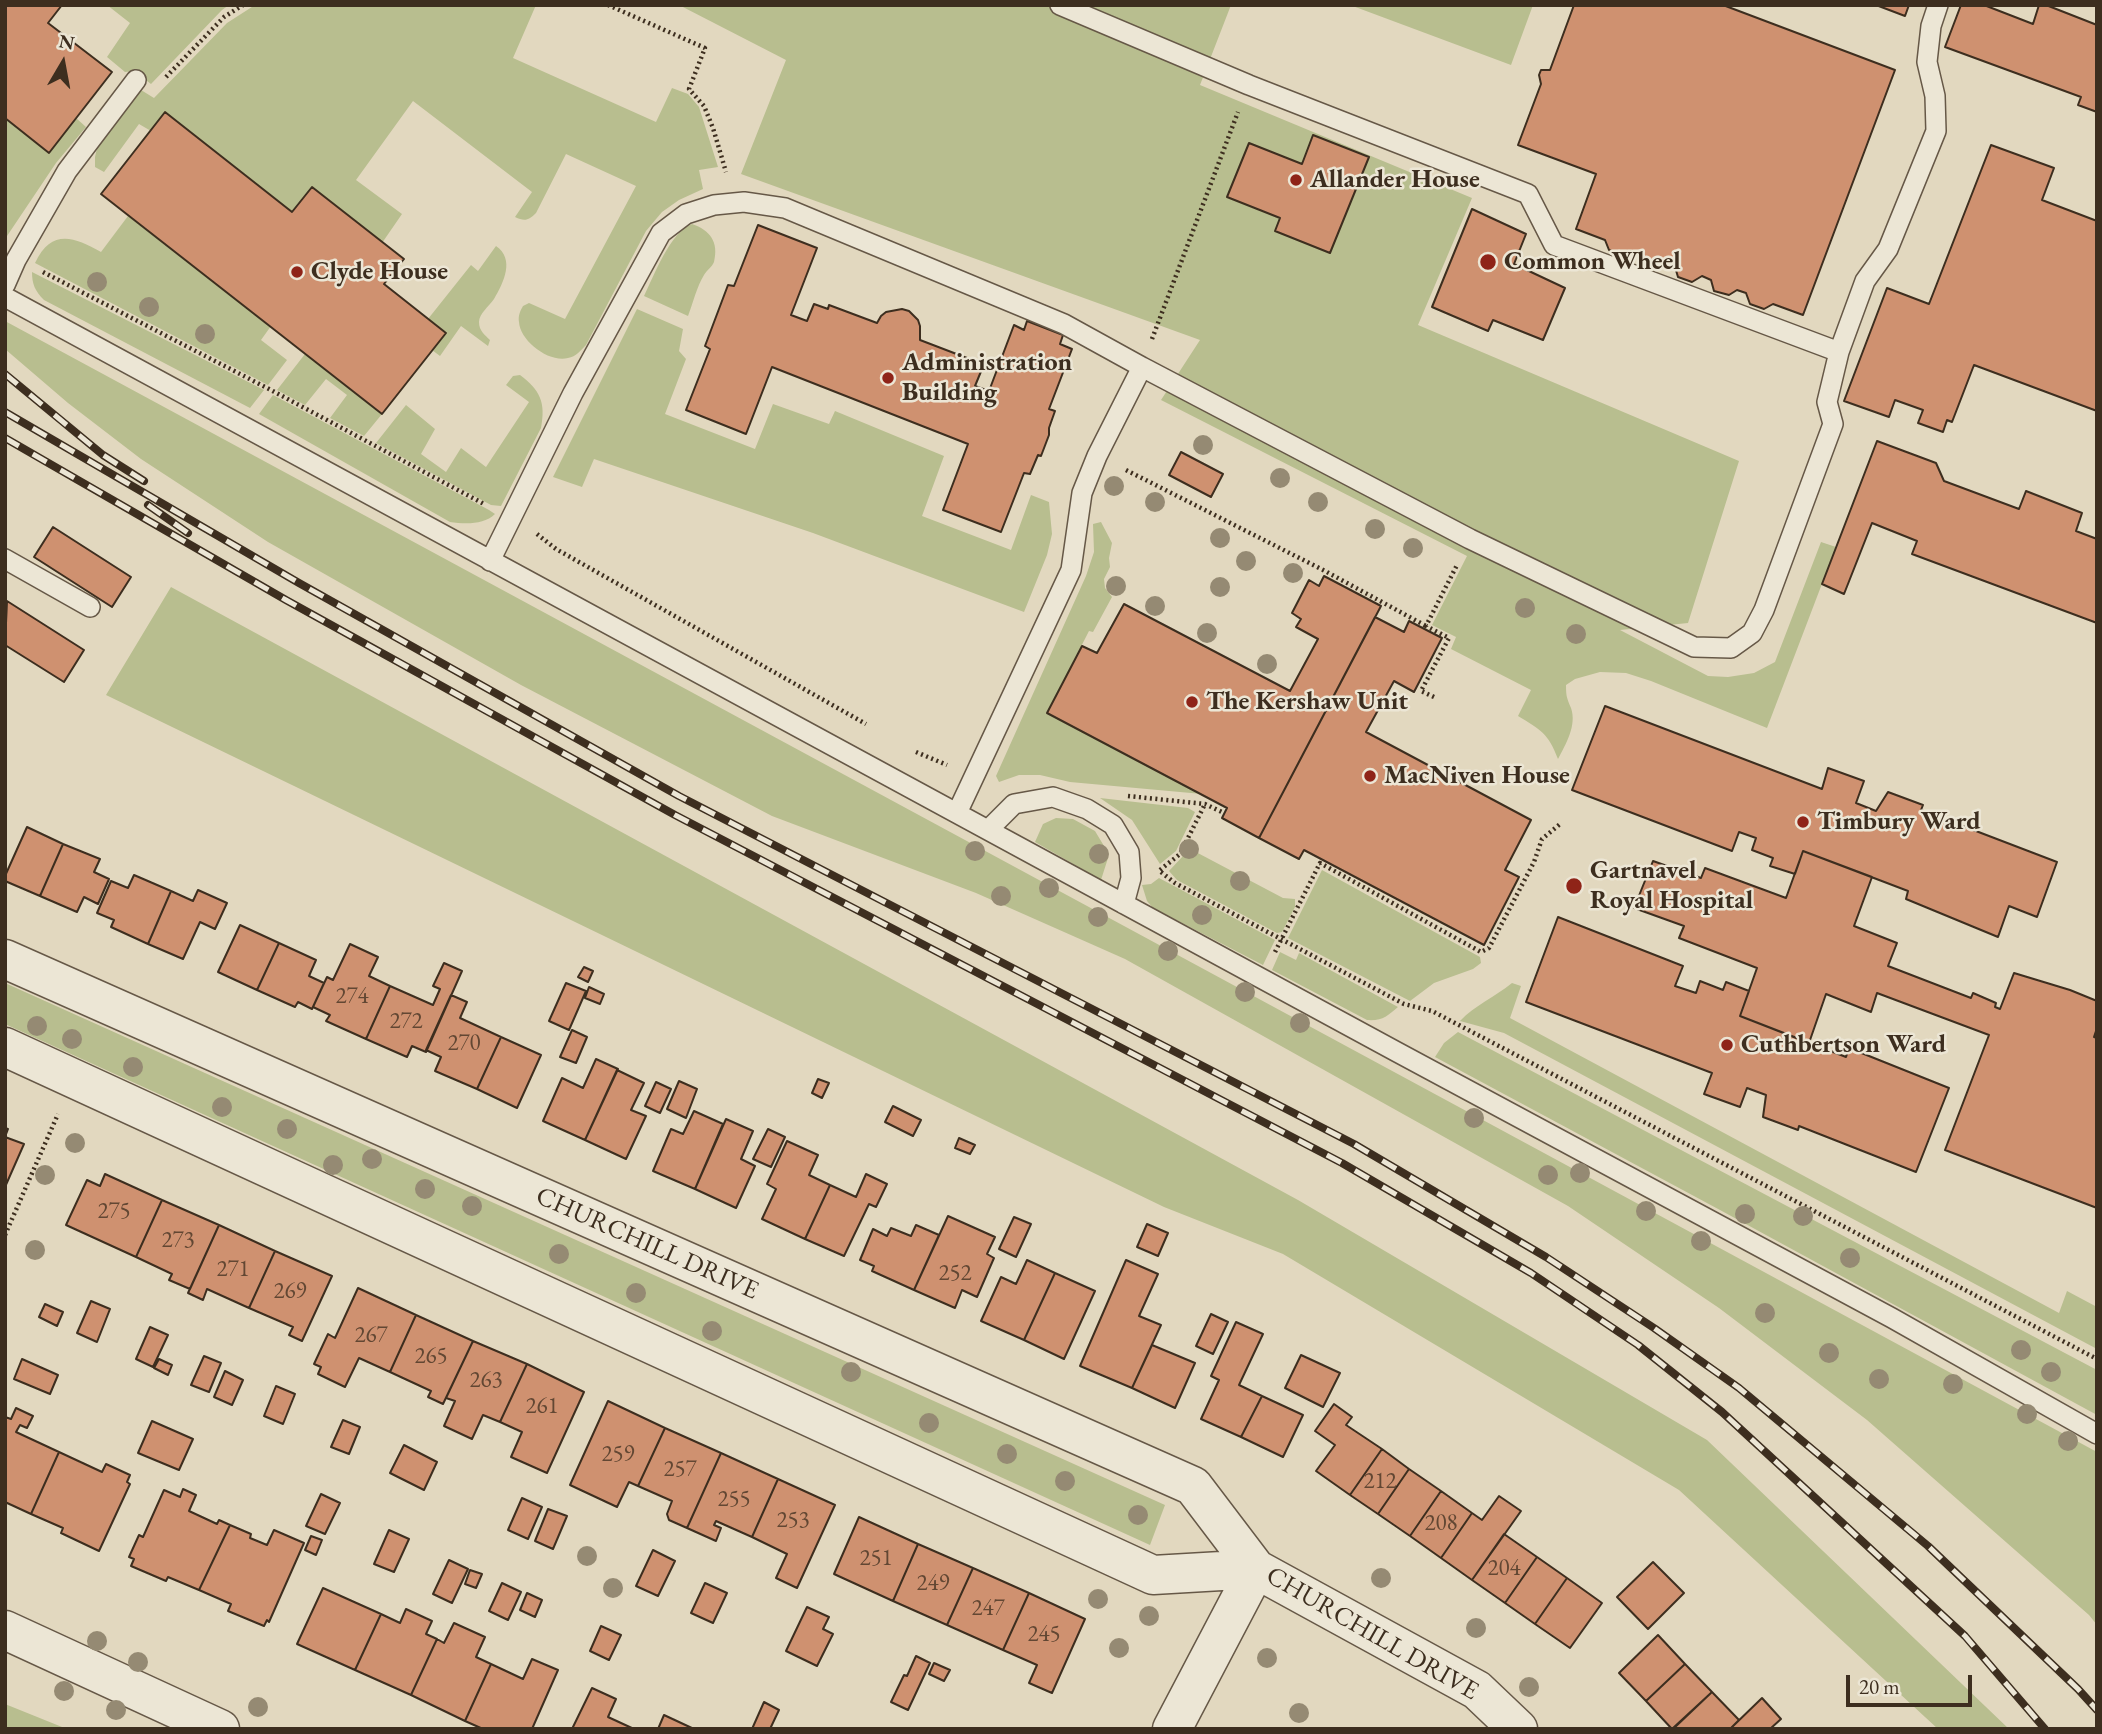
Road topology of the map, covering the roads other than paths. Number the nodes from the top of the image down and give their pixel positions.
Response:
1 (1060, 5) edge
2 (1938, 5) edge
3 (136, 80) dead end
4 (5, 285) edge
5 (5, 297) edge
6 (1839, 352) junction
7 (1142, 367) junction
8 (5, 559) edge
9 (490, 561) junction
10 (90, 607) dead end
11 (957, 813) junction
12 (988, 830) junction
13 (1124, 904) junction
14 (5, 959) edge
15 (5, 1047) edge
16 (2097, 1434) edge
17 (1256, 1569) junction
18 (5, 1630) edge
19 (199, 1724) edge
20 (1172, 1729) edge
21 (1518, 1729) edge

1 - 6 lane
2 - 6 lane
3 - 4 lane
5 - 9 lane
6 - 7 lane
7 - 9 lane
7 - 11 lane
8 - 10 lane
9 - 11 lane
11 - 12 lane
12 - 13 lane
12 - 13 lane
13 - 16 lane
14 - 17 street, CHURCHILL DRIVE
15 - 17 street, CHURCHILL DRIVE
17 - 20 street
17 - 21 street, CHURCHILL DRIVE
18 - 19 street

